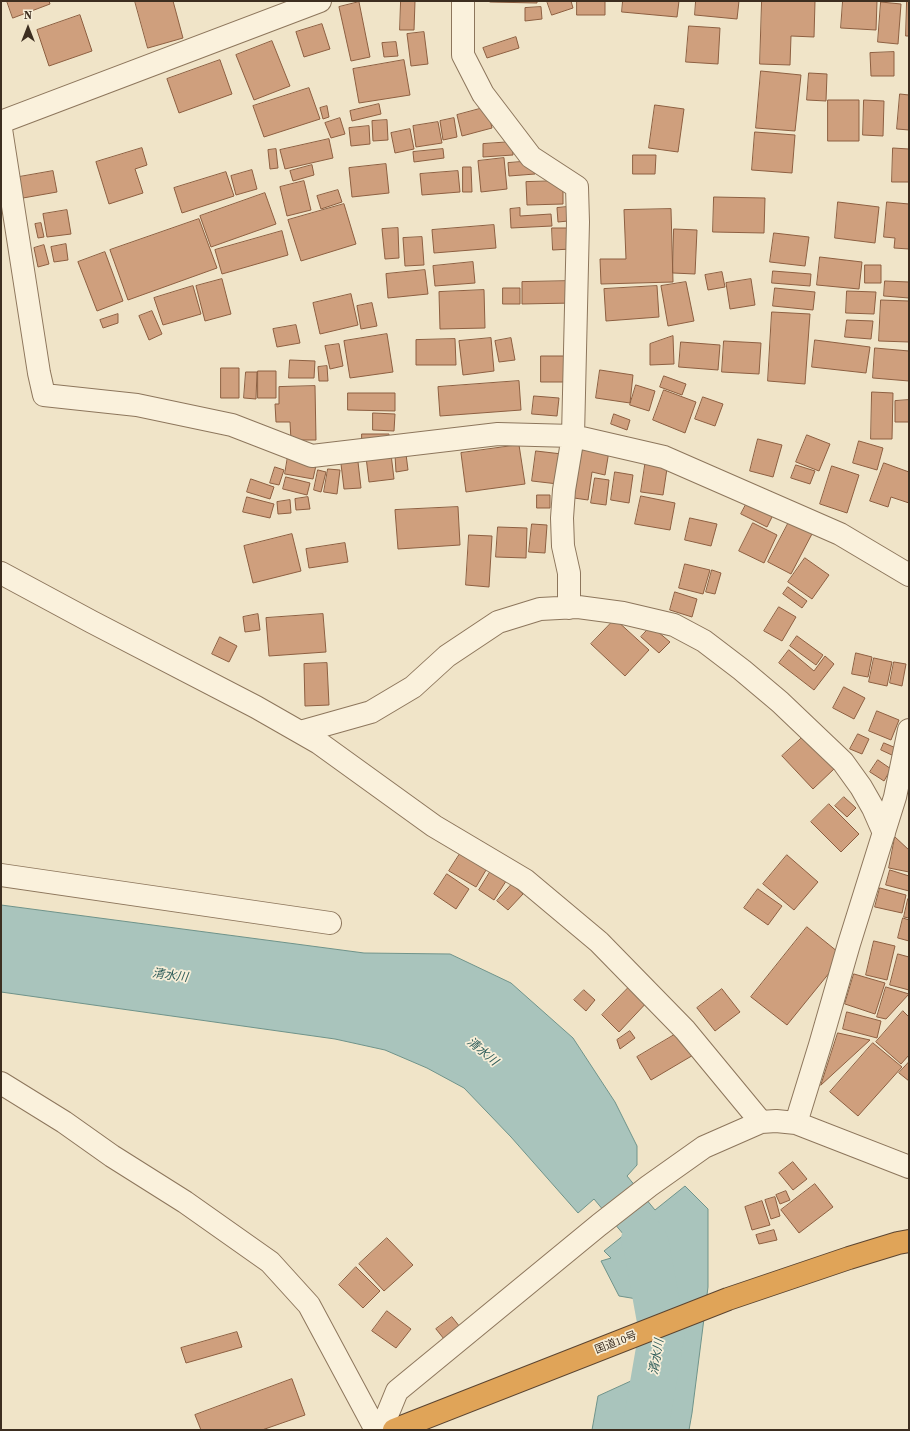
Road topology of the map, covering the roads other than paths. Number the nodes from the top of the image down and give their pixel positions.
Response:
1 (320, 1) edge
2 (463, 1) edge
3 (1, 122) edge
4 (1, 130) edge
5 (573, 436) junction
6 (1, 573) edge
7 (909, 574) edge
8 (569, 608) junction
9 (909, 730) edge
10 (300, 732) junction
11 (884, 833) junction
12 (1, 875) edge
13 (330, 923) dead end
14 (1, 1083) edge
15 (761, 1122) junction
16 (796, 1123) junction
17 (909, 1167) edge
18 (909, 1241) edge
19 (376, 1430) edge
20 (381, 1430) edge
21 (394, 1430) edge

1 - 3 street
2 - 5 street
4 - 5 street
5 - 7 street
5 - 8 street
6 - 10 street
8 - 10 street
8 - 11 street
9 - 11 street
10 - 15 street
11 - 16 street
12 - 13 street
14 - 19 street
15 - 16 street
15 - 20 street
16 - 17 street
18 - 21 highway, 国道10号

